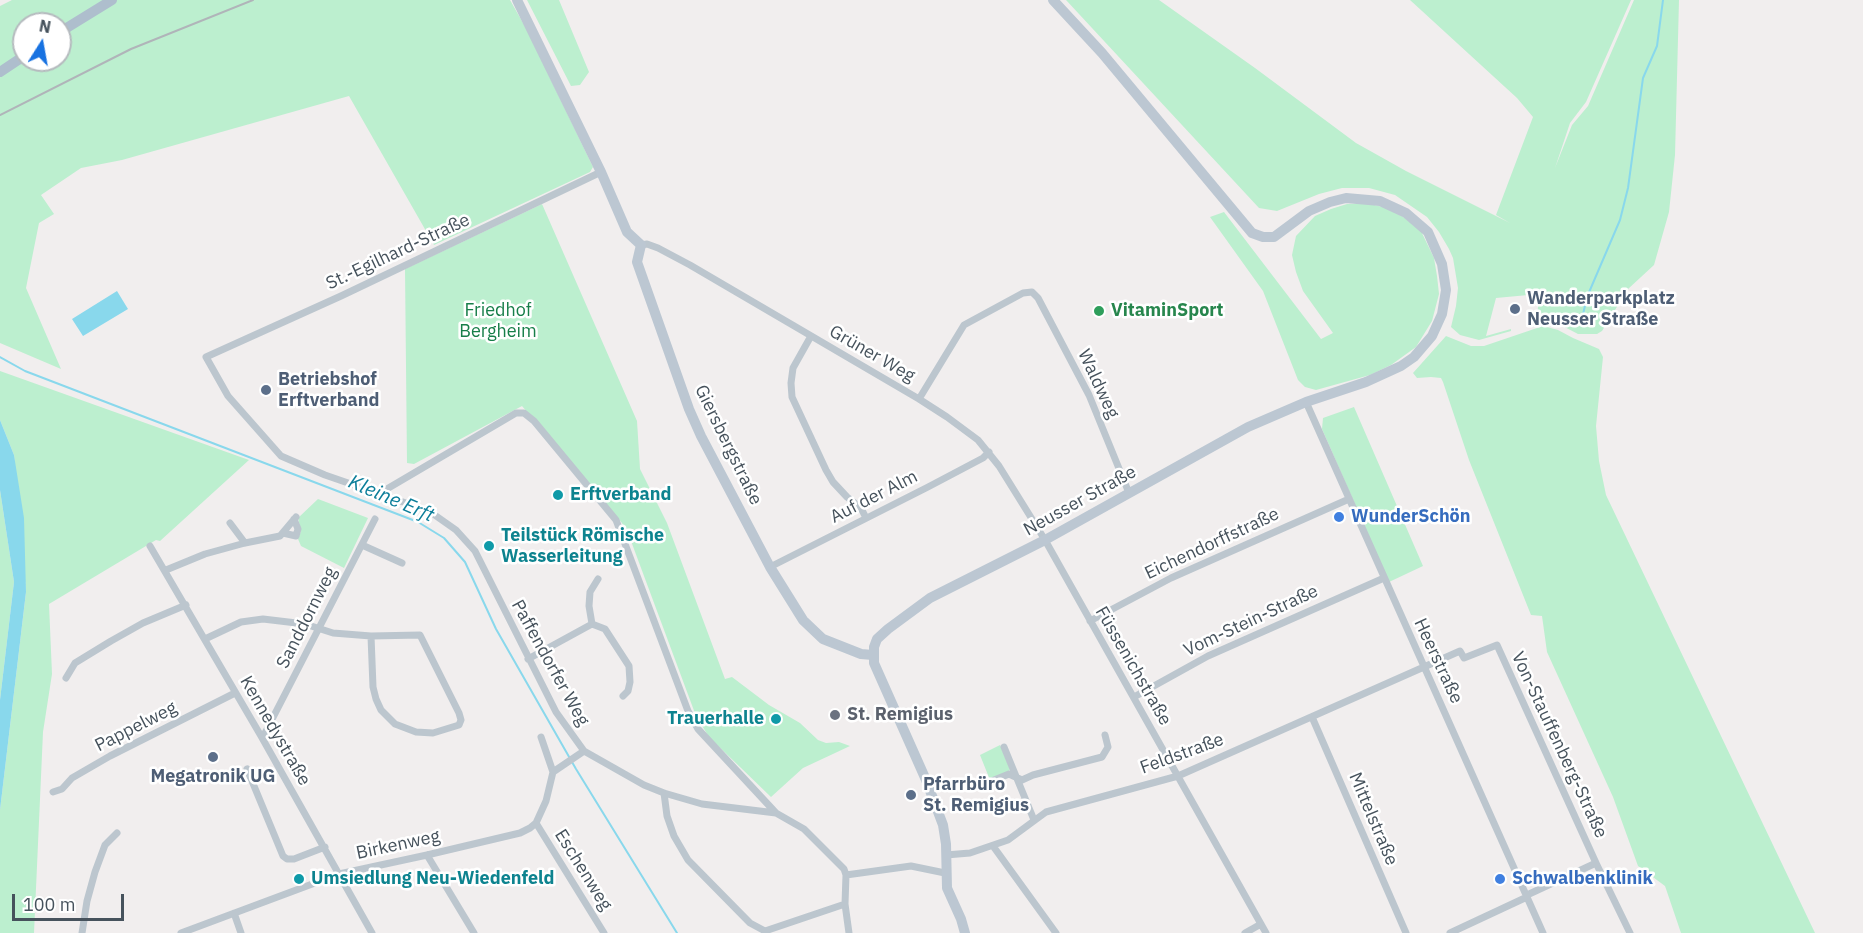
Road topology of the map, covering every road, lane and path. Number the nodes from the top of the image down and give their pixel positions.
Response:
1 (112, 0) edge
2 (517, 0) edge
3 (1053, 0) edge
4 (72, 25) edge
5 (602, 172) junction
6 (641, 245) junction
7 (811, 336) junction
8 (206, 357) joint
9 (919, 399) junction
10 (1306, 402) junction
11 (989, 452) junction
12 (380, 493) junction
13 (1129, 493) junction
14 (1349, 499) junction
15 (866, 518) junction
16 (375, 519) dead end
17 (230, 523) dead end
18 (283, 533) junction
19 (1045, 540) junction
20 (245, 543) junction
21 (362, 545) junction
22 (150, 546) dead end
23 (402, 563) dead end
24 (770, 567) junction
25 (166, 570) junction
26 (1384, 578) junction
27 (598, 579) dead end
28 (186, 604) junction
29 (1090, 621) junction
30 (592, 624) junction
31 (318, 629) junction
32 (371, 636) junction
33 (205, 639) junction
34 (873, 655) junction
35 (528, 658) junction
36 (1425, 666) junction
37 (66, 678) dead end
38 (235, 693) junction
39 (623, 696) dead end
40 (1134, 697) junction
41 (1312, 717) junction
42 (1105, 735) dead end
43 (261, 736) junction
44 (541, 737) dead end
45 (1004, 747) dead end
46 (581, 754) junction
47 (247, 769) dead end
48 (553, 772) junction
49 (1015, 776) junction
50 (1178, 776) junction
51 (982, 785) dead end
52 (53, 792) dead end
53 (664, 793) junction
54 (776, 813) junction
55 (1035, 820) junction
56 (536, 823) junction
57 (117, 833) dead end
58 (993, 846) junction
59 (325, 847) junction
60 (427, 855) junction
61 (946, 855) junction
62 (1596, 863) junction
63 (945, 873) junction
64 (339, 874) junction
65 (846, 875) junction
66 (1527, 896) junction
67 (845, 904) junction
68 (234, 914) junction
69 (1261, 924) junction
70 (82, 933) edge
71 (182, 933) edge
72 (242, 933) edge
73 (372, 933) edge
74 (474, 933) edge
75 (604, 933) edge
76 (849, 933) edge
77 (965, 933) edge
78 (1056, 933) edge
79 (1245, 933) edge
80 (1266, 933) edge
81 (1406, 933) edge
82 (1450, 933) edge
83 (1543, 933) edge
84 (1630, 933) edge

1 - 4 main road
2 - 5 main road
3 - 10 main road, Neusser Straße
5 - 6 main road
5 - 8 street, St.-Egilhard-Straße
6 - 7 street, Grüner Weg
6 - 24 main road, Giersbergstraße
7 - 9 street, Grüner Weg
7 - 15 street
8 - 12 street, Paffendorfer Weg
9 - 11 street, Grüner Weg
9 - 13 street, Waldweg
10 - 13 main road, Neusser Straße
10 - 14 street, Heerstraße
11 - 15 street, Auf der Alm
11 - 19 street, Grüner Weg
12 - 35 street, Paffendorfer Weg
12 - 54 street
13 - 19 main road, Neusser Straße
14 - 26 street, Heerstraße
14 - 29 street, Eichendorffstraße
15 - 24 street, Auf der Alm
16 - 21 street, Sanddornweg
17 - 20 street
18 - 18 street
18 - 20 street
19 - 29 street, Füssenichstraße
19 - 34 main road, Neusser Straße
20 - 25 street
21 - 23 street
21 - 31 street, Sanddornweg
22 - 25 street, Kennedystraße
24 - 34 main road, Giersbergstraße
25 - 28 street, Kennedystraße
26 - 36 street, Heerstraße
26 - 40 street, Vom-Stein-Straße
27 - 30 street
28 - 33 street, Kennedystraße
28 - 37 street
29 - 40 street, Füssenichstraße
30 - 35 street
30 - 39 street
31 - 32 street
31 - 33 street
31 - 43 street, Sanddornweg
32 - 32 street
33 - 38 street, Kennedystraße
34 - 61 main road
35 - 46 street, Paffendorfer Weg
36 - 41 street, Feldstraße
36 - 62 street, Von-Stauffenberg-Straße
36 - 66 street, Heerstraße
38 - 43 street, Kennedystraße
38 - 52 street, Pappelweg
40 - 50 street, Füssenichstraße
41 - 50 street, Feldstraße
41 - 81 street, Mittelstraße
42 - 49 street
43 - 59 street, Kennedystraße
44 - 48 street
45 - 49 street
46 - 48 street
46 - 53 street, Paffendorfer Weg
47 - 59 street
48 - 56 street
49 - 51 street
49 - 55 street
50 - 55 street, Feldstraße
50 - 69 street, Füssenichstraße
53 - 54 street, Paffendorfer Weg
53 - 67 street
54 - 65 street, Paffendorfer Weg
55 - 58 street, Feldstraße
56 - 60 street, Birkenweg
56 - 75 street, Eschenweg
57 - 70 street
58 - 61 street, Feldstraße
58 - 78 street
59 - 64 street, Kennedystraße
60 - 64 street, Birkenweg
60 - 74 street
61 - 63 main road
62 - 66 street, Von-Stauffenberg-Straße
62 - 84 street
63 - 65 street
63 - 77 main road
64 - 68 street, Birkenweg
64 - 73 street, Kennedystraße
65 - 67 street
66 - 82 street, Von-Stauffenberg-Straße
66 - 83 street, Heerstraße
67 - 76 street
68 - 71 street, Birkenweg
68 - 72 street
69 - 79 street
69 - 80 street, Füssenichstraße

